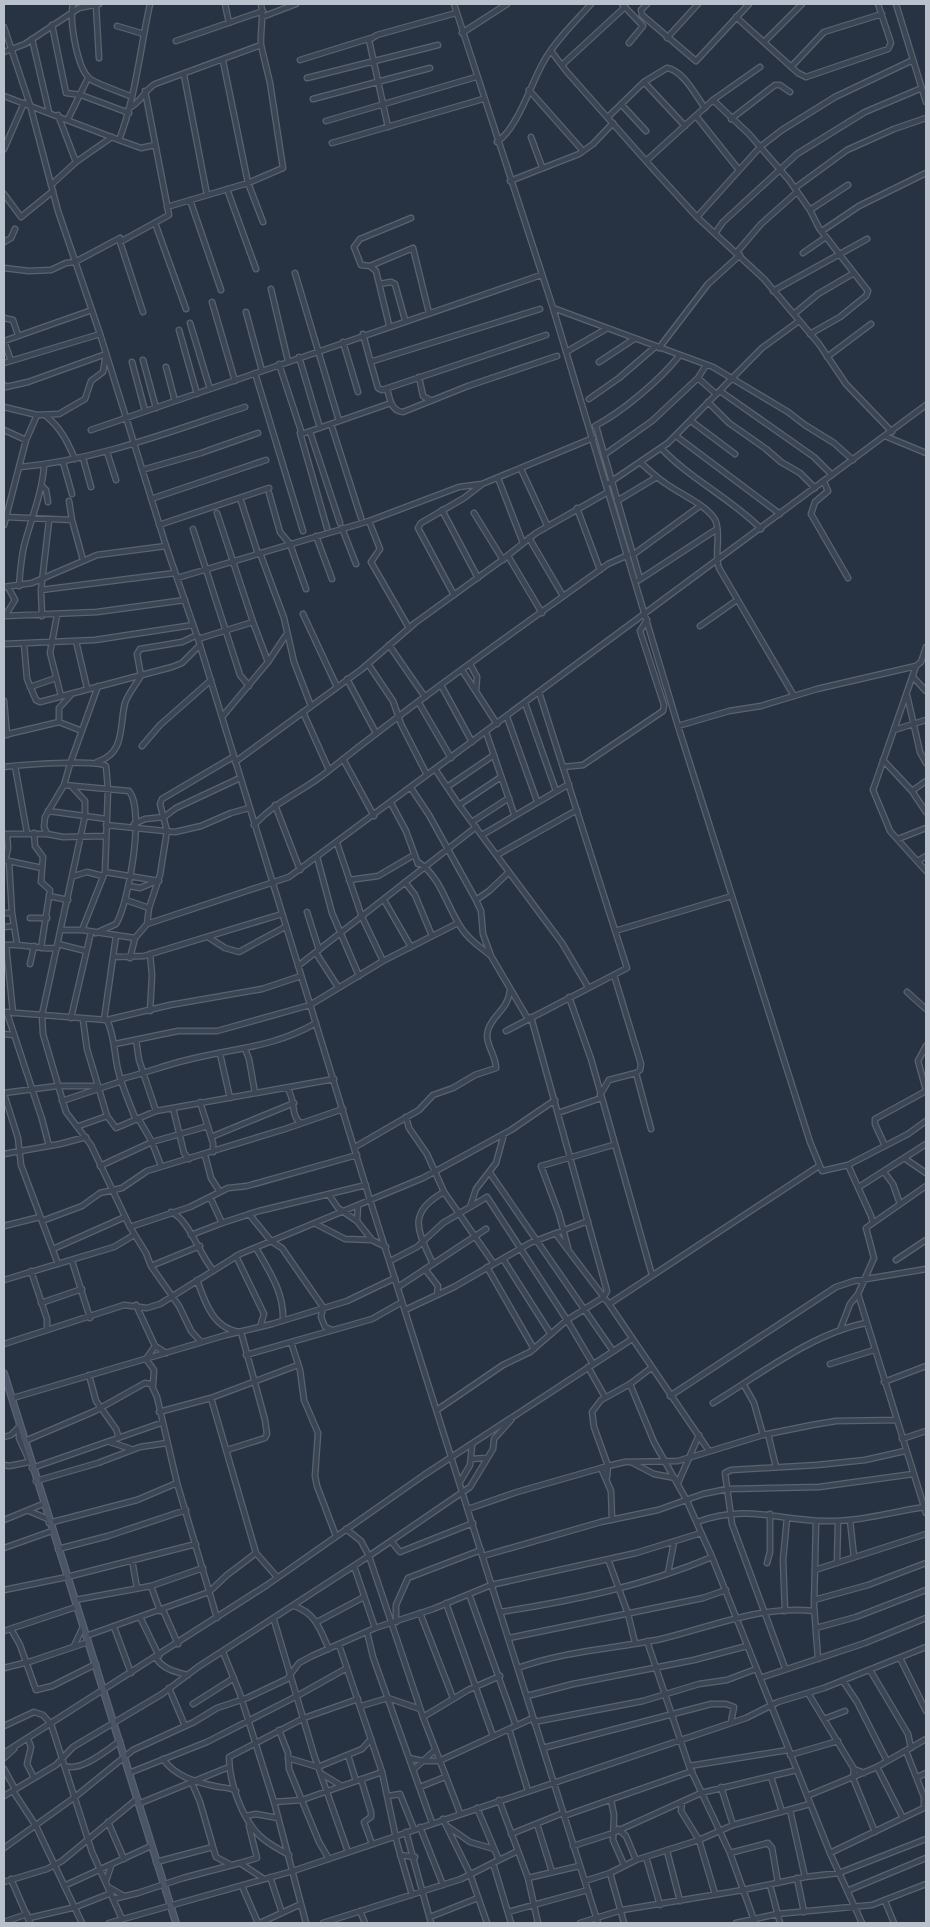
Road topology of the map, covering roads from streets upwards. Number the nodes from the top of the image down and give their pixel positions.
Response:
1 (72, 4) edge
2 (97, 4) edge
3 (150, 4) edge
4 (225, 4) edge
5 (261, 4) edge
6 (296, 4) edge
7 (455, 4) edge
8 (507, 4) edge
9 (591, 4) edge
10 (647, 4) edge
11 (698, 4) edge
12 (749, 4) edge
13 (878, 4) edge
14 (896, 4) edge
15 (85, 5) edge
16 (624, 5) edge
17 (798, 5) edge
18 (71, 13) junction
19 (456, 13) junction
20 (263, 14) junction
21 (882, 14) junction
22 (736, 17) junction
23 (229, 23) junction
24 (52, 24) junction
25 (116, 26) dead end
26 (4, 27) edge
27 (462, 33) junction
28 (144, 34) junction
29 (371, 38) junction
30 (668, 38) junction
31 (32, 40) junction
32 (176, 41) dead end
33 (764, 42) junction
34 (629, 43) dead end
35 (261, 45) junction
36 (438, 45) dead end
37 (12, 50) junction
38 (551, 51) junction
39 (4, 52) edge
40 (99, 58) dead end
41 (223, 60) junction
42 (300, 60) dead end
43 (913, 60) junction
44 (372, 61) junction
45 (562, 66) junction
46 (760, 66) dead end
47 (791, 67) junction
48 (430, 68) dead end
49 (184, 74) junction
50 (476, 77) junction
51 (88, 78) junction
52 (307, 78) dead end
53 (926, 81) edge
54 (644, 82) junction
55 (377, 83) junction
56 (921, 86) junction
57 (529, 90) junction
58 (145, 91) junction
59 (790, 92) dead end
60 (79, 94) junction
61 (4, 96) edge
62 (132, 96) junction
63 (313, 99) dead end
64 (483, 100) junction
65 (713, 100) junction
66 (926, 100) edge
67 (24, 103) junction
68 (382, 104) junction
69 (621, 104) junction
70 (30, 105) junction
71 (705, 108) junction
72 (129, 110) junction
73 (49, 112) junction
74 (58, 115) junction
75 (696, 116) junction
76 (608, 117) junction
77 (926, 118) edge
78 (68, 119) junction
79 (732, 119) junction
80 (326, 121) dead end
81 (613, 123) junction
82 (685, 126) junction
83 (388, 127) junction
84 (646, 131) dead end
85 (112, 137) junction
86 (532, 137) dead end
87 (119, 140) junction
88 (498, 142) junction
89 (332, 143) dead end
90 (155, 144) junction
91 (760, 147) junction
92 (4, 149) edge
93 (583, 151) junction
94 (76, 162) junction
95 (646, 162) junction
96 (542, 167) junction
97 (739, 170) junction
98 (780, 171) junction
99 (926, 173) edge
100 (510, 181) junction
101 (248, 183) junction
102 (51, 184) junction
103 (848, 185) dead end
104 (227, 189) junction
105 (796, 190) junction
106 (53, 191) junction
107 (4, 194) edge
108 (207, 195) junction
109 (190, 200) junction
110 (167, 207) junction
111 (810, 210) junction
112 (698, 217) junction
113 (411, 218) dead end
114 (263, 222) dead end
115 (155, 223) junction
116 (15, 229) dead end
117 (822, 231) junction
118 (716, 232) junction
119 (826, 237) junction
120 (120, 238) dead end
121 (866, 239) dead end
122 (4, 242) edge
123 (802, 252) dead end
124 (738, 253) junction
125 (840, 254) junction
126 (75, 262) junction
127 (370, 266) junction
128 (4, 268) edge
129 (256, 270) dead end
130 (296, 273) dead end
131 (854, 273) junction
132 (541, 275) junction
133 (379, 284) junction
134 (271, 289) dead end
135 (221, 290) dead end
136 (774, 291) junction
137 (212, 302) dead end
138 (552, 308) junction
139 (186, 309) dead end
140 (540, 309) dead end
141 (92, 310) junction
142 (144, 312) dead end
143 (246, 312) dead end
144 (429, 312) junction
145 (794, 314) junction
146 (4, 318) edge
147 (405, 320) junction
148 (799, 321) junction
149 (190, 323) dead end
150 (871, 324) dead end
151 (389, 325) junction
152 (606, 329) junction
153 (178, 330) dead end
154 (100, 334) junction
155 (363, 334) junction
156 (810, 334) junction
157 (546, 335) dead end
158 (18, 336) junction
159 (634, 339) junction
160 (4, 341) edge
161 (343, 342) junction
162 (657, 348) junction
163 (318, 351) junction
164 (566, 352) junction
165 (106, 354) junction
166 (557, 356) dead end
167 (679, 356) junction
168 (298, 357) junction
169 (827, 357) junction
170 (143, 360) dead end
171 (370, 360) junction
172 (11, 361) junction
173 (288, 361) junction
174 (132, 362) dead end
175 (599, 362) dead end
176 (4, 364) edge
177 (279, 364) junction
178 (706, 365) junction
179 (166, 367) dead end
180 (262, 370) junction
181 (255, 373) junction
182 (419, 377) junction
183 (698, 378) junction
184 (733, 378) junction
185 (235, 380) junction
186 (4, 385) edge
187 (210, 389) junction
188 (387, 389) junction
189 (358, 392) dead end
190 (718, 392) junction
191 (197, 394) junction
192 (589, 399) dead end
193 (430, 400) junction
194 (175, 401) junction
195 (708, 402) junction
196 (391, 404) junction
197 (926, 405) edge
198 (4, 407) edge
199 (245, 407) dead end
200 (156, 408) junction
201 (145, 411) junction
202 (36, 415) junction
203 (45, 415) junction
204 (126, 418) junction
205 (339, 421) junction
206 (691, 421) junction
207 (331, 424) junction
208 (596, 426) junction
209 (320, 428) junction
210 (590, 429) junction
211 (4, 430) edge
212 (91, 430) dead end
213 (310, 432) junction
214 (892, 432) junction
215 (258, 433) dead end
216 (300, 434) junction
217 (676, 436) junction
218 (885, 436) junction
219 (593, 438) junction
220 (26, 440) junction
221 (134, 443) junction
222 (661, 448) junction
223 (108, 452) junction
224 (926, 453) edge
225 (735, 454) dead end
226 (604, 455) junction
227 (83, 458) junction
228 (76, 459) junction
229 (266, 460) dead end
230 (853, 460) junction
231 (63, 462) junction
232 (641, 463) junction
233 (44, 466) junction
234 (20, 467) junction
235 (521, 469) junction
236 (142, 470) junction
237 (832, 475) junction
238 (657, 477) junction
239 (498, 478) junction
240 (116, 480) dead end
241 (612, 482) junction
242 (824, 482) junction
243 (482, 484) junction
244 (606, 485) junction
245 (42, 486) junction
246 (92, 488) dead end
247 (815, 488) junction
248 (608, 492) junction
249 (72, 494) dead end
250 (151, 499) junction
251 (617, 500) junction
252 (69, 501) dead end
253 (241, 501) dead end
254 (48, 502) dead end
255 (700, 506) junction
256 (577, 508) junction
257 (442, 510) junction
258 (217, 513) dead end
259 (474, 513) dead end
260 (780, 514) junction
261 (6, 517) junction
262 (361, 518) dead end
263 (31, 520) junction
264 (72, 520) junction
265 (49, 521) junction
266 (369, 521) junction
267 (4, 525) edge
268 (159, 525) junction
269 (547, 525) junction
270 (341, 526) junction
271 (193, 528) dead end
272 (327, 528) dead end
273 (717, 529) junction
274 (761, 529) junction
275 (303, 531) dead end
276 (316, 536) junction
277 (529, 538) junction
278 (523, 543) junction
279 (290, 544) junction
280 (166, 546) junction
281 (259, 553) junction
282 (631, 555) junction
283 (508, 556) junction
284 (83, 560) junction
285 (503, 560) junction
286 (234, 562) junction
287 (717, 562) junction
288 (356, 564) dead end
289 (207, 569) junction
290 (600, 570) junction
291 (176, 575) junction
292 (43, 578) junction
293 (478, 578) junction
294 (848, 578) dead end
295 (332, 579) dead end
296 (638, 581) junction
297 (19, 586) junction
298 (6, 587) edge
299 (306, 589) dead end
300 (41, 590) junction
301 (454, 595) junction
302 (563, 596) junction
303 (185, 600) junction
304 (737, 600) junction
305 (542, 613) junction
306 (303, 614) dead end
307 (57, 615) junction
308 (4, 616) edge
309 (42, 616) junction
310 (646, 617) junction
311 (253, 622) junction
312 (193, 625) junction
313 (700, 626) dead end
314 (409, 628) junction
315 (226, 630) junction
316 (286, 635) junction
317 (198, 637) junction
318 (76, 641) junction
319 (53, 642) junction
320 (4, 644) edge
321 (24, 644) junction
322 (200, 645) junction
323 (390, 645) junction
324 (926, 647) edge
325 (268, 662) junction
326 (368, 664) junction
327 (470, 664) junction
328 (916, 666) junction
329 (462, 670) junction
330 (141, 676) junction
331 (913, 677) junction
332 (56, 678) junction
333 (347, 679) junction
334 (211, 680) junction
335 (98, 686) junction
336 (248, 686) junction
337 (441, 686) junction
338 (30, 687) junction
339 (337, 687) junction
340 (87, 688) junction
341 (476, 691) junction
342 (540, 692) junction
343 (926, 692) edge
344 (906, 694) junction
345 (70, 695) junction
346 (61, 696) junction
347 (794, 696) junction
348 (425, 697) junction
349 (4, 701) edge
350 (419, 703) junction
351 (525, 703) junction
352 (310, 706) junction
353 (303, 712) junction
354 (400, 716) junction
355 (507, 716) junction
356 (222, 717) junction
357 (926, 720) edge
358 (59, 722) junction
359 (497, 724) junction
360 (914, 724) junction
361 (678, 726) junction
362 (894, 730) junction
363 (82, 731) junction
364 (486, 732) junction
365 (376, 733) junction
366 (6, 735) edge
367 (472, 742) junction
368 (142, 746) dead end
369 (494, 755) junction
370 (451, 758) junction
371 (343, 759) junction
372 (234, 760) junction
373 (884, 760) junction
374 (96, 763) junction
375 (926, 763) edge
376 (70, 764) junction
377 (15, 766) junction
378 (563, 767) junction
379 (4, 768) edge
380 (436, 769) junction
381 (330, 770) junction
382 (428, 776) junction
383 (501, 777) junction
384 (240, 778) junction
385 (926, 781) edge
386 (569, 784) junction
387 (64, 785) junction
388 (447, 787) junction
389 (73, 788) junction
390 (411, 788) junction
391 (108, 789) junction
392 (556, 791) junction
393 (912, 791) junction
394 (508, 798) junction
395 (537, 801) junction
396 (391, 804) junction
397 (924, 804) edge
398 (275, 805) junction
399 (459, 805) junction
400 (249, 808) junction
401 (577, 810) junction
402 (48, 811) junction
403 (134, 812) junction
404 (926, 812) edge
405 (251, 814) junction
406 (514, 814) junction
407 (263, 815) junction
408 (85, 816) junction
409 (374, 816) junction
410 (164, 817) junction
411 (145, 819) junction
412 (106, 822) junction
413 (472, 822) junction
414 (254, 825) junction
415 (134, 826) junction
416 (44, 827) junction
417 (476, 827) junction
418 (926, 828) edge
419 (167, 831) junction
420 (27, 833) junction
421 (6, 834) edge
422 (37, 834) junction
423 (47, 834) junction
424 (81, 835) junction
425 (482, 835) junction
426 (106, 836) junction
427 (898, 839) junction
428 (337, 843) junction
429 (447, 849) junction
430 (414, 855) junction
431 (497, 855) junction
432 (926, 856) edge
433 (317, 857) junction
434 (6, 861) edge
435 (918, 861) junction
436 (418, 862) junction
437 (42, 868) junction
438 (425, 868) junction
439 (300, 870) junction
440 (926, 870) edge
441 (419, 871) junction
442 (509, 872) junction
443 (104, 874) junction
444 (74, 876) junction
445 (131, 876) junction
446 (349, 880) junction
447 (158, 881) junction
448 (405, 882) junction
449 (272, 884) junction
450 (129, 886) junction
451 (50, 896) junction
452 (732, 896) junction
453 (68, 900) junction
454 (126, 900) junction
455 (384, 900) junction
456 (476, 900) junction
457 (149, 908) junction
458 (4, 912) edge
459 (307, 912) dead end
460 (12, 913) junction
461 (282, 914) junction
462 (362, 917) junction
463 (30, 918) dead end
464 (47, 918) junction
465 (458, 923) junction
466 (147, 924) junction
467 (353, 924) junction
468 (14, 926) junction
469 (4, 927) edge
470 (112, 927) junction
471 (286, 927) junction
472 (367, 928) junction
473 (62, 930) junction
474 (83, 931) junction
475 (615, 931) junction
476 (94, 932) junction
477 (113, 935) junction
478 (340, 935) junction
479 (432, 936) junction
480 (135, 938) junction
481 (212, 938) junction
482 (89, 939) junction
483 (17, 944) junction
484 (5, 945) edge
485 (34, 946) junction
486 (57, 946) junction
487 (411, 947) junction
488 (41, 948) junction
489 (86, 951) junction
490 (318, 952) junction
491 (150, 954) junction
492 (491, 956) junction
493 (113, 957) junction
494 (130, 958) junction
495 (383, 961) junction
496 (30, 964) dead end
497 (298, 966) junction
498 (614, 975) junction
499 (301, 976) junction
500 (359, 976) junction
501 (588, 987) junction
502 (338, 988) junction
503 (510, 988) junction
504 (907, 992) dead end
505 (569, 997) junction
506 (310, 1005) junction
507 (926, 1009) edge
508 (150, 1011) junction
509 (5, 1013) edge
510 (13, 1013) junction
511 (42, 1015) junction
512 (71, 1018) junction
513 (529, 1018) junction
514 (83, 1020) junction
515 (106, 1020) junction
516 (316, 1023) junction
517 (506, 1031) dead end
518 (4, 1034) edge
519 (13, 1035) junction
520 (136, 1040) junction
521 (115, 1044) junction
522 (926, 1046) edge
523 (245, 1049) junction
524 (220, 1054) junction
525 (145, 1073) junction
526 (636, 1073) junction
527 (334, 1079) junction
528 (121, 1080) junction
529 (57, 1086) junction
530 (99, 1087) junction
531 (31, 1090) junction
532 (290, 1090) junction
533 (926, 1090) edge
534 (4, 1093) edge
535 (60, 1094) junction
536 (255, 1094) junction
537 (600, 1096) junction
538 (72, 1098) junction
539 (230, 1098) junction
540 (555, 1100) junction
541 (62, 1101) junction
542 (200, 1102) junction
543 (293, 1106) junction
544 (173, 1108) junction
545 (343, 1109) junction
546 (156, 1112) junction
547 (558, 1113) junction
548 (107, 1116) junction
549 (406, 1117) junction
550 (137, 1119) junction
551 (926, 1121) edge
552 (301, 1124) junction
553 (79, 1126) junction
554 (208, 1126) junction
555 (651, 1129) dead end
556 (179, 1134) junction
557 (504, 1134) junction
558 (86, 1137) junction
559 (211, 1137) junction
560 (152, 1142) junction
561 (926, 1144) edge
562 (614, 1145) junction
563 (49, 1146) junction
564 (885, 1146) junction
565 (355, 1147) junction
566 (20, 1152) junction
567 (213, 1152) junction
568 (4, 1154) edge
569 (205, 1155) junction
570 (358, 1155) junction
571 (570, 1158) junction
572 (904, 1158) junction
573 (189, 1159) junction
574 (848, 1165) junction
575 (100, 1166) junction
576 (161, 1166) junction
577 (819, 1166) junction
578 (433, 1172) junction
579 (884, 1172) junction
580 (490, 1173) junction
581 (926, 1173) edge
582 (366, 1185) junction
583 (926, 1186) edge
584 (859, 1187) junction
585 (112, 1192) junction
586 (220, 1192) junction
587 (444, 1192) junction
588 (330, 1195) junction
589 (210, 1196) junction
590 (370, 1200) junction
591 (900, 1204) junction
592 (358, 1206) junction
593 (470, 1208) junction
594 (171, 1212) junction
595 (343, 1212) junction
596 (249, 1214) junction
597 (459, 1215) junction
598 (125, 1217) junction
599 (41, 1219) junction
600 (357, 1221) junction
601 (588, 1221) junction
602 (222, 1223) junction
603 (315, 1224) junction
604 (873, 1224) junction
605 (4, 1226) edge
606 (130, 1227) junction
607 (486, 1229) dead end
608 (564, 1231) junction
609 (191, 1234) junction
610 (556, 1234) junction
611 (134, 1235) junction
612 (474, 1238) junction
613 (423, 1239) junction
614 (372, 1240) junction
615 (537, 1240) junction
616 (926, 1240) edge
617 (138, 1241) junction
618 (271, 1241) junction
619 (126, 1242) junction
620 (200, 1246) junction
621 (386, 1247) junction
622 (256, 1248) junction
623 (568, 1248) junction
624 (520, 1249) junction
625 (53, 1250) junction
626 (236, 1256) junction
627 (503, 1259) junction
628 (896, 1260) dead end
629 (72, 1261) junction
630 (390, 1261) junction
631 (58, 1264) junction
632 (433, 1264) junction
633 (494, 1264) junction
634 (151, 1266) junction
635 (487, 1267) junction
636 (425, 1269) junction
637 (926, 1269) edge
638 (213, 1270) junction
639 (31, 1271) junction
640 (652, 1275) junction
641 (395, 1278) junction
642 (4, 1280) edge
643 (197, 1280) junction
644 (865, 1280) junction
645 (398, 1287) junction
646 (82, 1289) junction
647 (858, 1294) junction
648 (437, 1295) junction
649 (172, 1297) junction
650 (604, 1297) junction
651 (402, 1302) junction
652 (41, 1303) junction
653 (609, 1304) junction
654 (136, 1306) junction
655 (323, 1307) junction
656 (405, 1310) junction
657 (585, 1310) junction
658 (90, 1318) junction
659 (283, 1320) junction
660 (567, 1320) junction
661 (866, 1323) junction
662 (260, 1327) junction
663 (47, 1330) junction
664 (333, 1330) junction
665 (840, 1330) junction
666 (241, 1332) junction
667 (550, 1333) junction
668 (632, 1339) junction
669 (198, 1342) junction
670 (291, 1342) junction
671 (4, 1344) edge
672 (155, 1346) junction
673 (534, 1349) junction
674 (874, 1350) junction
675 (613, 1351) junction
676 (167, 1353) junction
677 (246, 1355) junction
678 (146, 1359) junction
679 (830, 1364) dead end
680 (298, 1366) junction
681 (590, 1366) junction
682 (926, 1366) edge
683 (651, 1368) junction
684 (4, 1373) edge
685 (89, 1376) junction
686 (255, 1381) junction
687 (884, 1382) junction
688 (630, 1384) junction
689 (744, 1385) junction
690 (152, 1388) junction
691 (6, 1389) edge
692 (670, 1396) junction
693 (605, 1397) junction
694 (13, 1398) junction
695 (212, 1398) junction
696 (714, 1403) dead end
697 (102, 1408) junction
698 (437, 1410) junction
699 (160, 1412) junction
700 (19, 1419) junction
701 (511, 1419) junction
702 (896, 1420) junction
703 (161, 1423) junction
704 (18, 1428) junction
705 (926, 1431) edge
706 (766, 1434) junction
707 (699, 1435) junction
708 (6, 1437) edge
709 (119, 1438) junction
710 (902, 1439) junction
711 (23, 1442) junction
712 (110, 1442) junction
713 (166, 1443) junction
714 (472, 1446) junction
715 (132, 1449) junction
716 (226, 1450) junction
717 (709, 1450) junction
718 (905, 1451) junction
719 (453, 1458) junction
720 (486, 1458) junction
721 (687, 1458) junction
722 (471, 1459) junction
723 (665, 1461) junction
724 (630, 1462) junction
725 (4, 1465) edge
726 (31, 1465) junction
727 (608, 1466) junction
728 (776, 1467) junction
729 (601, 1468) junction
730 (912, 1474) junction
731 (607, 1477) junction
732 (675, 1478) junction
733 (36, 1481) junction
734 (460, 1482) junction
735 (178, 1483) junction
736 (678, 1483) junction
737 (727, 1489) junction
738 (463, 1491) junction
739 (924, 1500) edge
740 (687, 1501) junction
741 (43, 1504) junction
742 (924, 1507) junction
743 (468, 1509) junction
744 (186, 1510) junction
745 (29, 1511) junction
746 (730, 1513) junction
747 (926, 1513) edge
748 (770, 1514) junction
749 (787, 1518) junction
750 (4, 1520) edge
751 (612, 1520) junction
752 (850, 1520) junction
753 (49, 1521) junction
754 (816, 1521) junction
755 (838, 1521) junction
756 (696, 1522) junction
757 (472, 1523) junction
758 (346, 1529) junction
759 (52, 1531) junction
760 (701, 1532) junction
761 (926, 1534) edge
762 (336, 1536) junction
763 (391, 1541) junction
764 (674, 1542) junction
765 (196, 1544) junction
766 (4, 1548) edge
767 (58, 1549) junction
768 (481, 1550) junction
769 (256, 1554) junction
770 (369, 1556) junction
771 (483, 1556) junction
772 (712, 1557) junction
773 (854, 1557) junction
774 (608, 1559) junction
775 (132, 1560) junction
776 (767, 1563) dead end
777 (837, 1563) junction
778 (926, 1563) edge
779 (354, 1566) junction
780 (203, 1568) junction
781 (815, 1570) junction
782 (668, 1573) junction
783 (67, 1577) junction
784 (278, 1577) junction
785 (491, 1585) junction
786 (151, 1586) junction
787 (138, 1588) junction
788 (618, 1589) junction
789 (4, 1590) edge
790 (726, 1590) junction
791 (926, 1590) edge
792 (209, 1592) junction
793 (469, 1594) junction
794 (364, 1597) junction
795 (814, 1600) junction
796 (446, 1603) junction
797 (75, 1604) junction
798 (294, 1606) junction
799 (161, 1610) junction
800 (785, 1611) junction
801 (814, 1611) junction
802 (500, 1612) junction
803 (420, 1613) junction
804 (764, 1613) junction
805 (628, 1614) junction
806 (140, 1617) junction
807 (217, 1618) junction
808 (736, 1618) junction
809 (926, 1618) edge
810 (274, 1620) junction
811 (317, 1622) junction
812 (396, 1622) junction
813 (390, 1624) junction
814 (83, 1627) junction
815 (114, 1628) junction
816 (375, 1628) junction
817 (816, 1628) junction
818 (11, 1629) junction
819 (4, 1632) edge
820 (367, 1632) junction
821 (509, 1638) junction
822 (87, 1639) junction
823 (647, 1641) junction
824 (635, 1643) junction
825 (178, 1644) junction
826 (339, 1645) junction
827 (747, 1646) junction
828 (73, 1647) junction
829 (926, 1647) edge
830 (330, 1649) junction
831 (223, 1652) junction
832 (157, 1657) junction
833 (900, 1658) junction
834 (818, 1659) junction
835 (25, 1662) junction
836 (96, 1664) junction
837 (4, 1668) edge
838 (347, 1668) junction
839 (518, 1668) junction
840 (654, 1668) junction
841 (785, 1668) junction
842 (756, 1669) junction
843 (870, 1670) junction
844 (131, 1673) junction
845 (188, 1675) junction
846 (500, 1676) junction
847 (291, 1677) junction
848 (234, 1678) junction
849 (760, 1678) junction
850 (843, 1681) junction
851 (475, 1686) junction
852 (169, 1688) junction
853 (104, 1689) junction
854 (808, 1693) junction
855 (297, 1696) junction
856 (527, 1696) junction
857 (664, 1696) junction
858 (388, 1698) junction
859 (453, 1698) junction
860 (241, 1699) junction
861 (358, 1699) junction
862 (193, 1704) dead end
863 (361, 1706) junction
864 (771, 1706) junction
865 (420, 1709) junction
866 (845, 1711) dead end
867 (926, 1711) edge
868 (671, 1715) junction
869 (423, 1717) junction
870 (304, 1718) junction
871 (824, 1719) junction
872 (534, 1720) junction
873 (114, 1721) junction
874 (247, 1721) junction
875 (731, 1722) junction
876 (51, 1724) junction
877 (4, 1726) edge
878 (185, 1726) junction
879 (516, 1726) junction
880 (509, 1729) junction
881 (279, 1730) junction
882 (493, 1736) junction
883 (28, 1739) junction
884 (371, 1739) junction
885 (680, 1740) junction
886 (926, 1740) edge
887 (120, 1741) junction
888 (838, 1741) junction
889 (255, 1743) junction
890 (18, 1746) junction
891 (543, 1748) junction
892 (911, 1748) junction
893 (435, 1750) junction
894 (906, 1751) junction
895 (789, 1752) junction
896 (4, 1753) edge
897 (348, 1755) junction
898 (125, 1756) junction
899 (4, 1758) edge
900 (61, 1758) junction
901 (288, 1758) junction
902 (409, 1758) junction
903 (163, 1760) junction
904 (425, 1761) junction
905 (439, 1761) junction
906 (887, 1761) junction
907 (56, 1765) junction
908 (64, 1766) junction
909 (230, 1767) junction
910 (318, 1767) junction
911 (877, 1767) junction
912 (691, 1768) junction
913 (4, 1769) edge
914 (854, 1769) junction
915 (413, 1770) junction
916 (797, 1770) junction
917 (220, 1771) junction
918 (129, 1772) junction
919 (382, 1772) junction
920 (864, 1773) junction
921 (926, 1773) edge
922 (232, 1774) junction
923 (320, 1774) junction
924 (771, 1776) junction
925 (445, 1777) junction
926 (918, 1777) junction
927 (34, 1778) junction
928 (853, 1778) junction
929 (358, 1780) junction
930 (194, 1782) junction
931 (555, 1782) junction
932 (340, 1785) junction
933 (420, 1787) junction
934 (721, 1788) junction
935 (14, 1790) junction
936 (327, 1790) junction
937 (236, 1791) junction
938 (528, 1791) junction
939 (701, 1793) junction
940 (4, 1796) edge
941 (388, 1796) junction
942 (807, 1796) junction
943 (75, 1797) junction
944 (302, 1800) junction
945 (499, 1800) junction
946 (611, 1800) junction
947 (137, 1802) junction
948 (274, 1802) junction
949 (682, 1802) junction
950 (810, 1804) junction
951 (673, 1806) junction
952 (477, 1808) junction
953 (925, 1808) edge
954 (790, 1810) junction
955 (681, 1811) junction
956 (782, 1812) junction
957 (460, 1813) junction
958 (564, 1815) junction
959 (246, 1816) junction
960 (278, 1818) junction
961 (903, 1818) junction
962 (108, 1822) junction
963 (444, 1822) junction
964 (248, 1823) junction
965 (432, 1823) junction
966 (537, 1824) junction
967 (614, 1824) junction
968 (733, 1825) junction
969 (36, 1826) junction
970 (420, 1827) junction
971 (414, 1829) junction
972 (619, 1830) junction
973 (406, 1832) junction
974 (719, 1832) junction
975 (875, 1832) junction
976 (613, 1833) junction
977 (511, 1834) junction
978 (396, 1835) junction
979 (926, 1839) edge
980 (89, 1840) junction
981 (698, 1840) junction
982 (372, 1844) junction
983 (151, 1846) junction
984 (573, 1846) junction
985 (213, 1847) junction
986 (4, 1848) edge
987 (494, 1849) junction
988 (518, 1851) junction
989 (667, 1851) junction
990 (348, 1852) junction
991 (730, 1853) junction
992 (830, 1853) junction
993 (289, 1855) junction
994 (400, 1856) junction
995 (414, 1857) junction
996 (646, 1857) junction
997 (926, 1858) edge
998 (124, 1859) junction
999 (329, 1859) junction
1000 (499, 1860) junction
1001 (636, 1860) junction
1002 (156, 1862) junction
1003 (493, 1863) junction
1004 (240, 1864) junction
1005 (112, 1865) junction
1006 (230, 1865) junction
1007 (624, 1865) junction
1008 (54, 1866) junction
1009 (579, 1866) junction
1010 (100, 1869) junction
1011 (293, 1871) junction
1012 (552, 1872) junction
1013 (610, 1873) junction
1014 (839, 1873) junction
1015 (470, 1874) junction
1016 (805, 1877) junction
1017 (267, 1878) junction
1018 (528, 1878) junction
1019 (797, 1878) junction
1020 (11, 1879) junction
1021 (106, 1881) junction
1022 (585, 1881) junction
1023 (4, 1882) edge
1024 (778, 1883) junction
1025 (163, 1884) junction
1026 (926, 1884) edge
1027 (443, 1885) junction
1028 (770, 1885) junction
1029 (66, 1886) junction
1030 (242, 1886) junction
1031 (108, 1887) junction
1032 (588, 1890) junction
1033 (744, 1890) junction
1034 (847, 1890) junction
1035 (422, 1892) junction
1036 (111, 1893) junction
1037 (412, 1894) junction
1038 (714, 1894) junction
1039 (124, 1896) junction
1040 (478, 1898) junction
1041 (113, 1899) junction
1042 (680, 1901) junction
1043 (885, 1901) junction
1044 (301, 1904) junction
1045 (660, 1905) junction
1046 (535, 1906) junction
1047 (76, 1907) junction
1048 (171, 1907) junction
1049 (855, 1907) junction
1050 (622, 1910) junction
1051 (360, 1911) junction
1052 (508, 1912) junction
1053 (804, 1912) junction
1054 (282, 1913) junction
1055 (777, 1914) junction
1056 (430, 1917) junction
1057 (28, 1919) edge
1058 (122, 1919) junction
1059 (5, 1921) edge
1060 (597, 1921) edge
1061 (754, 1921) edge
1062 (333, 1922) edge
1063 (82, 1923) edge
1064 (109, 1923) edge
1065 (176, 1923) edge
1066 (259, 1923) edge
1067 (306, 1923) edge
1068 (323, 1923) edge
1069 (365, 1923) edge
1070 (431, 1923) edge
1071 (487, 1923) edge
1072 (511, 1923) edge
1073 (538, 1923) edge
1074 (580, 1923) edge
1075 (624, 1923) edge
1076 (736, 1923) edge
1077 (780, 1923) edge
1078 (862, 1923) edge
1079 (894, 1923) edge

1 - 18 street
2 - 15 street
2 - 40 street
3 - 28 street
4 - 23 street
5 - 20 street
6 - 20 street
7 - 19 street
8 - 27 street
9 - 38 street
10 - 30 street
11 - 30 street
12 - 22 street
13 - 21 street
14 - 43 street
15 - 18 street
16 - 34 street
16 - 45 street
17 - 33 street
18 - 24 street
18 - 51 street
19 - 27 street
19 - 29 street
20 - 23 street
20 - 35 street
21 - 47 street
21 - 47 street
22 - 30 street
22 - 33 street
23 - 32 street
24 - 31 street
24 - 60 street
25 - 28 street
26 - 37 street
27 - 50 street
28 - 62 street
29 - 42 street
29 - 44 street
31 - 37 street
31 - 73 street
33 - 47 street
35 - 41 street
35 - 101 street
36 - 44 street
37 - 39 street
37 - 70 street
38 - 45 street
38 - 57 street
41 - 49 street
41 - 101 street
43 - 56 street
43 - 91 street
44 - 52 street
44 - 55 street
45 - 76 street
46 - 65 street
48 - 55 street
49 - 58 street
49 - 108 street
50 - 64 street
50 - 68 street
51 - 60 street
51 - 62 street
53 - 56 street
54 - 69 street
54 - 71 street
54 - 82 street
55 - 63 street
55 - 68 street
56 - 66 street
56 - 98 street
57 - 88 street
57 - 93 street
58 - 72 street
58 - 90 street
59 - 79 street
60 - 72 street
60 - 78 street
61 - 67 street
62 - 72 street
64 - 83 street
64 - 88 street
65 - 71 street
65 - 79 street
67 - 70 street
67 - 92 street
68 - 80 street
68 - 83 street
69 - 76 street
69 - 84 street
70 - 73 street
70 - 102 street
71 - 75 street
72 - 87 street
73 - 74 street
74 - 78 street
74 - 94 street
75 - 82 street
75 - 97 street
76 - 81 street
77 - 105 street
78 - 85 street
79 - 91 street
81 - 93 street
81 - 95 street
82 - 95 street
83 - 89 street
85 - 87 street
85 - 94 street
86 - 96 street
87 - 90 street
88 - 100 street
90 - 110 street
91 - 97 street
91 - 98 street
93 - 96 street
94 - 102 street
95 - 112 street
96 - 100 street
97 - 112 street
98 - 105 street
98 - 118 street
99 - 117 street
100 - 132 street
101 - 104 street
101 - 114 street
102 - 106 street
103 - 111 street
104 - 108 street
104 - 129 street
105 - 111 street
105 - 124 street
106 - 107 street
106 - 126 street
108 - 109 street
109 - 110 street
109 - 135 street
110 - 115 street
111 - 117 street
112 - 118 street
113 - 127 street
115 - 139 street
115 - 142 street
116 - 122 street
117 - 119 street
118 - 124 street
119 - 123 street
119 - 125 street
120 - 126 street
121 - 125 street
124 - 136 street
124 - 162 street
125 - 131 street
125 - 136 street
126 - 128 street
126 - 141 street
127 - 133 street
127 - 144 street
130 - 163 street
131 - 145 street
131 - 156 street
132 - 138 street
132 - 144 street
133 - 147 street
133 - 151 street
134 - 173 street
136 - 145 street
137 - 185 street
138 - 152 street
138 - 164 street
140 - 171 street
141 - 154 street
141 - 158 street
143 - 180 street
144 - 147 street
145 - 148 street
146 - 158 street
147 - 151 street
148 - 156 street
148 - 184 street
149 - 187 street
150 - 169 street
151 - 155 street
152 - 159 street
152 - 164 street
153 - 191 street
154 - 165 street
154 - 172 street
155 - 161 street
155 - 171 street
156 - 169 street
157 - 182 street
158 - 160 street
159 - 162 street
159 - 175 street
160 - 172 street
161 - 163 street
161 - 189 street
162 - 167 street
162 - 192 street
163 - 168 street
163 - 205 street
164 - 210 street
165 - 186 street
165 - 203 street
165 - 204 street
166 - 193 street
167 - 178 street
167 - 208 street
168 - 173 street
168 - 209 street
169 - 214 street
170 - 200 street
171 - 188 street
172 - 176 street
173 - 177 street
174 - 201 street
177 - 180 street
177 - 216 street
178 - 183 street
178 - 184 street
179 - 194 street
180 - 181 street
181 - 185 street
181 - 275 street
182 - 188 street
182 - 193 street
183 - 190 street
183 - 226 street
184 - 190 street
184 - 230 street
185 - 187 street
187 - 191 street
188 - 196 street
190 - 195 street
190 - 237 street
191 - 194 street
193 - 196 street
194 - 200 street
195 - 206 street
195 - 247 street
196 - 205 street
197 - 214 street
198 - 202 street
199 - 221 street
200 - 201 street
201 - 204 street
202 - 203 street
202 - 220 street
203 - 228 street
204 - 212 street
204 - 221 street
205 - 207 street
206 - 217 street
206 - 225 street
207 - 209 street
207 - 262 street
208 - 210 street
208 - 226 street
209 - 213 street
210 - 219 street
211 - 220 street
213 - 216 street
213 - 270 street
214 - 218 street
215 - 236 street
216 - 272 street
217 - 222 street
217 - 260 street
218 - 224 street
218 - 230 street
219 - 235 street
219 - 244 street
220 - 234 street
221 - 223 street
221 - 236 street
222 - 232 street
222 - 274 street
223 - 227 street
223 - 240 street
226 - 241 street
227 - 228 street
227 - 246 street
228 - 231 street
229 - 250 street
230 - 237 street
231 - 233 street
231 - 249 street
232 - 238 street
232 - 241 street
233 - 234 street
233 - 245 street
234 - 261 street
235 - 239 street
235 - 269 street
236 - 250 street
237 - 242 street
238 - 251 street
238 - 255 street
239 - 243 street
239 - 278 street
241 - 244 street
241 - 251 street
242 - 247 street
242 - 294 street
243 - 257 street
243 - 266 street
244 - 248 street
245 - 254 street
245 - 263 street
247 - 260 street
248 - 256 street
248 - 282 street
250 - 268 street
251 - 282 street
252 - 264 street
253 - 281 street
255 - 273 street
255 - 282 street
256 - 269 street
256 - 290 street
257 - 293 street
257 - 301 street
258 - 286 street
259 - 285 street
260 - 274 street
261 - 263 street
261 - 267 street
263 - 265 street
263 - 297 street
264 - 265 street
264 - 284 street
265 - 292 street
266 - 270 street
266 - 314 street
268 - 279 street
268 - 280 street
269 - 277 street
270 - 276 street
270 - 288 street
271 - 289 street
273 - 287 street
273 - 296 street
274 - 287 street
276 - 279 street
276 - 295 street
277 - 278 street
277 - 302 street
278 - 283 street
279 - 281 street
279 - 299 street
280 - 284 street
280 - 291 street
281 - 286 street
281 - 316 street
282 - 290 street
282 - 296 street
283 - 285 street
283 - 305 street
284 - 292 street
285 - 293 street
286 - 289 street
286 - 311 street
287 - 304 street
287 - 310 street
289 - 291 street
289 - 315 street
290 - 302 street
291 - 300 street
291 - 303 street
292 - 297 street
292 - 300 street
293 - 301 street
296 - 310 street
297 - 298 street
298 - 308 street
300 - 309 street
301 - 314 street
302 - 305 street
303 - 307 street
303 - 312 street
304 - 313 street
304 - 347 street
305 - 327 street
306 - 339 street
307 - 309 street
307 - 319 street
308 - 309 street
310 - 342 street
310 - 361 street
310 - 378 street
311 - 315 street
311 - 325 street
312 - 317 street
312 - 318 street
314 - 323 street
315 - 317 street
315 - 336 street
316 - 325 street
316 - 352 street
317 - 322 street
317 - 330 street
318 - 319 street
318 - 340 street
319 - 321 street
319 - 332 street
320 - 321 street
321 - 338 street
322 - 330 street
322 - 334 street
323 - 326 street
323 - 348 street
324 - 328 street
325 - 336 street
326 - 333 street
326 - 354 street
327 - 329 street
327 - 341 street
328 - 331 street
328 - 347 street
329 - 337 street
329 - 341 street
330 - 335 street
330 - 374 street
331 - 343 street
331 - 344 street
332 - 338 street
332 - 346 street
333 - 339 street
333 - 365 street
334 - 356 street
334 - 368 street
335 - 340 street
335 - 363 street
336 - 356 street
337 - 348 street
337 - 367 street
338 - 346 street
339 - 352 street
340 - 345 street
341 - 359 street
342 - 351 street
342 - 378 street
344 - 360 street
344 - 362 street
345 - 346 street
345 - 358 street
347 - 361 street
348 - 350 street
349 - 366 street
350 - 354 street
350 - 370 street
351 - 355 street
351 - 392 street
352 - 353 street
353 - 372 street
353 - 381 street
354 - 365 street
354 - 382 street
355 - 359 street
355 - 395 street
356 - 372 street
357 - 360 street
358 - 363 street
358 - 366 street
359 - 364 street
360 - 362 street
360 - 375 street
361 - 452 street
362 - 373 street
363 - 376 street
364 - 367 street
364 - 369 street
365 - 371 street
367 - 370 street
369 - 383 street
369 - 388 street
370 - 380 street
371 - 381 street
371 - 409 street
372 - 384 street
372 - 410 street
373 - 393 street
373 - 427 street
374 - 376 street
374 - 391 street
376 - 377 street
376 - 387 street
377 - 379 street
377 - 420 street
378 - 386 street
380 - 382 street
380 - 388 street
381 - 398 street
382 - 390 street
383 - 394 street
383 - 399 street
384 - 400 street
384 - 410 street
385 - 393 street
386 - 392 street
386 - 401 street
387 - 389 street
387 - 402 street
388 - 399 street
389 - 391 street
389 - 408 street
390 - 396 street
390 - 429 street
391 - 403 street
391 - 412 street
392 - 395 street
393 - 397 street
394 - 406 street
394 - 413 street
395 - 406 street
396 - 409 street
396 - 430 street
397 - 404 street
398 - 407 street
398 - 439 street
399 - 413 street
400 - 405 street
400 - 419 street
401 - 431 street
401 - 475 street
402 - 408 street
402 - 416 street
403 - 411 street
403 - 415 street
405 - 407 street
405 - 414 street
406 - 425 street
407 - 414 street
408 - 412 street
408 - 424 street
409 - 428 street
410 - 411 street
410 - 419 street
411 - 415 street
412 - 415 street
412 - 426 street
413 - 417 street
414 - 449 street
415 - 419 street
415 - 445 street
416 - 422 street
416 - 423 street
417 - 425 street
417 - 429 street
418 - 427 street
419 - 447 street
420 - 421 street
420 - 422 street
421 - 434 street
422 - 423 street
422 - 437 street
423 - 424 street
424 - 426 street
424 - 444 street
425 - 431 street
426 - 443 street
427 - 435 street
428 - 433 street
428 - 446 street
429 - 438 street
429 - 456 street
430 - 436 street
430 - 446 street
431 - 442 street
432 - 435 street
433 - 439 street
433 - 478 street
434 - 437 street
434 - 460 street
435 - 440 street
436 - 438 street
436 - 441 street
437 - 451 street
438 - 441 street
438 - 465 street
439 - 449 street
441 - 448 street
442 - 456 street
442 - 501 street
443 - 444 street
443 - 445 street
443 - 474 street
444 - 453 street
445 - 447 street
445 - 450 street
446 - 462 street
447 - 450 street
447 - 457 street
448 - 455 street
448 - 479 street
449 - 461 street
449 - 466 street
450 - 454 street
451 - 453 street
451 - 464 street
452 - 475 street
452 - 577 street
453 - 473 street
454 - 457 street
454 - 470 street
455 - 462 street
455 - 487 street
456 - 492 street
457 - 466 street
458 - 460 street
459 - 490 street
460 - 468 street
461 - 471 street
461 - 481 street
462 - 467 street
462 - 472 street
463 - 464 street
464 - 488 street
465 - 479 street
465 - 492 street
466 - 480 street
467 - 472 street
467 - 478 street
468 - 469 street
468 - 483 street
470 - 476 street
470 - 477 street
471 - 481 street
471 - 497 street
472 - 495 street
473 - 474 street
473 - 486 street
474 - 476 street
474 - 482 street
475 - 498 street
476 - 477 street
476 - 482 street
477 - 480 street
477 - 493 street
478 - 490 street
478 - 500 street
479 - 487 street
480 - 494 street
481 - 491 street
482 - 489 street
483 - 484 street
483 - 485 street
484 - 510 street
485 - 488 street
485 - 496 street
486 - 488 street
486 - 489 street
486 - 511 street
487 - 495 street
489 - 512 street
490 - 497 street
490 - 502 street
491 - 494 street
491 - 508 street
492 - 503 street
493 - 494 street
493 - 515 street
495 - 500 street
497 - 499 street
498 - 501 street
498 - 526 street
499 - 506 street
499 - 508 street
500 - 502 street
501 - 505 street
502 - 506 street
503 - 513 street
503 - 549 street
504 - 507 street
505 - 513 street
505 - 537 street
506 - 516 street
506 - 520 street
508 - 515 street
509 - 510 street
509 - 519 street
510 - 511 street
511 - 512 street
511 - 529 street
512 - 514 street
513 - 517 street
513 - 540 street
514 - 515 street
514 - 530 street
515 - 521 street
516 - 523 street
516 - 527 street
518 - 519 street
519 - 531 street
520 - 521 street
520 - 525 street
521 - 528 street
522 - 533 street
523 - 524 street
523 - 536 street
524 - 525 street
524 - 539 street
525 - 528 street
525 - 546 street
526 - 537 street
526 - 555 street
527 - 532 street
527 - 545 street
528 - 530 street
528 - 550 street
529 - 530 street
529 - 531 street
529 - 535 street
530 - 538 street
530 - 548 street
531 - 534 street
531 - 563 street
532 - 536 street
532 - 543 street
533 - 564 street
534 - 566 street
535 - 538 street
535 - 541 street
536 - 539 street
537 - 547 street
537 - 562 street
538 - 541 street
539 - 542 street
540 - 547 street
540 - 557 street
541 - 553 street
542 - 544 street
542 - 554 street
543 - 552 street
543 - 559 street
544 - 546 street
544 - 556 street
545 - 552 street
545 - 565 street
546 - 550 street
547 - 571 street
548 - 550 street
548 - 553 street
549 - 565 street
549 - 578 street
550 - 560 street
551 - 564 street
552 - 567 street
553 - 558 street
554 - 556 street
554 - 559 street
556 - 560 street
556 - 573 street
557 - 578 street
557 - 580 street
558 - 563 street
558 - 575 street
559 - 567 street
560 - 575 street
560 - 576 street
561 - 572 street
562 - 571 street
562 - 640 street
563 - 566 street
564 - 574 street
565 - 570 street
566 - 568 street
566 - 599 street
567 - 569 street
569 - 573 street
569 - 586 street
570 - 582 street
570 - 586 street
571 - 601 street
571 - 608 street
572 - 579 street
572 - 581 street
573 - 576 street
574 - 577 street
574 - 584 street
575 - 585 street
576 - 585 street
577 - 640 street
578 - 587 street
578 - 590 street
579 - 584 street
579 - 591 street
580 - 593 street
580 - 615 street
582 - 588 street
582 - 590 street
583 - 591 street
584 - 604 street
585 - 598 street
585 - 599 street
586 - 589 street
587 - 597 street
587 - 613 street
588 - 595 street
588 - 596 street
589 - 594 street
589 - 602 street
590 - 592 street
590 - 621 street
591 - 604 street
592 - 595 street
592 - 600 street
593 - 597 street
593 - 624 street
594 - 606 street
594 - 609 street
595 - 600 street
595 - 603 street
596 - 602 street
596 - 618 street
597 - 612 street
597 - 613 street
598 - 606 street
598 - 625 street
599 - 605 street
599 - 625 street
600 - 614 street
601 - 608 street
601 - 650 street
602 - 609 street
603 - 614 street
603 - 618 street
604 - 644 street
606 - 611 street
607 - 612 street
608 - 610 street
608 - 623 street
609 - 620 street
610 - 615 street
610 - 623 street
611 - 617 street
611 - 619 street
612 - 632 street
612 - 633 street
613 - 630 street
613 - 632 street
614 - 621 street
615 - 624 street
615 - 657 street
616 - 628 street
617 - 619 street
617 - 634 street
618 - 622 street
618 - 655 street
619 - 629 street
620 - 634 street
620 - 638 street
621 - 630 street
622 - 626 street
622 - 659 street
623 - 650 street
624 - 627 street
624 - 660 street
625 - 631 street
626 - 638 street
626 - 662 street
627 - 633 street
627 - 667 street
629 - 631 street
629 - 646 street
630 - 641 street
631 - 639 street
632 - 636 street
633 - 635 street
634 - 649 street
635 - 648 street
635 - 673 street
636 - 645 street
636 - 648 street
637 - 644 street
638 - 643 street
639 - 642 street
639 - 652 street
640 - 653 street
641 - 645 street
641 - 655 street
643 - 649 street
643 - 666 street
644 - 647 street
644 - 692 street
645 - 651 street
646 - 652 street
646 - 658 street
647 - 661 street
647 - 665 street
648 - 656 street
649 - 654 street
649 - 669 street
650 - 653 street
650 - 657 street
651 - 656 street
651 - 664 street
652 - 663 street
653 - 668 street
654 - 658 street
654 - 672 street
655 - 659 street
655 - 664 street
656 - 698 street
657 - 660 street
657 - 675 street
658 - 663 street
659 - 662 street
660 - 667 street
660 - 681 street
661 - 665 street
661 - 674 street
662 - 666 street
663 - 671 street
664 - 670 street
665 - 689 street
666 - 669 street
666 - 677 street
667 - 673 street
668 - 675 street
668 - 683 street
669 - 676 street
670 - 677 street
670 - 680 street
672 - 676 street
672 - 678 street
673 - 698 street
674 - 679 street
674 - 687 street
675 - 681 street
676 - 678 street
677 - 686 street
678 - 685 street
678 - 690 street
680 - 686 street
680 - 762 street
681 - 693 street
681 - 701 street
682 - 687 street
683 - 688 street
683 - 692 street
684 - 691 street
685 - 694 street
685 - 697 street
686 - 695 street
686 - 716 street
687 - 702 street
688 - 693 street
688 - 723 street
689 - 696 street
689 - 706 street
690 - 697 street
690 - 699 street
691 - 694 street
692 - 707 street
693 - 727 street
694 - 700 street
695 - 699 street
695 - 716 street
697 - 709 street
697 - 711 street
698 - 719 street
699 - 703 street
700 - 704 street
700 - 711 street
701 - 714 street
701 - 720 street
702 - 706 street
702 - 710 street
703 - 709 street
703 - 713 street
704 - 708 street
704 - 711 street
705 - 710 street
706 - 717 street
706 - 728 street
707 - 717 street
707 - 721 street
708 - 711 street
709 - 712 street
710 - 718 street
711 - 726 street
712 - 715 street
712 - 726 street
713 - 715 street
713 - 735 street
714 - 719 street
714 - 722 street
715 - 733 street
716 - 769 street
717 - 721 street
718 - 728 street
718 - 730 street
719 - 734 street
719 - 758 street
720 - 722 street
720 - 738 street
721 - 723 street
721 - 736 street
722 - 734 street
723 - 724 street
723 - 732 street
724 - 727 street
724 - 732 street
725 - 726 street
726 - 733 street
727 - 729 street
727 - 731 street
728 - 737 street
729 - 731 street
729 - 743 street
730 - 737 street
730 - 739 street
731 - 751 street
732 - 736 street
733 - 741 street
734 - 738 street
735 - 744 street
735 - 753 street
736 - 740 street
737 - 740 street
737 - 746 street
738 - 743 street
738 - 763 street
739 - 742 street
740 - 751 street
740 - 756 street
741 - 745 street
741 - 753 street
742 - 747 street
742 - 752 street
743 - 757 street
744 - 765 street
744 - 767 street
745 - 750 street
745 - 753 street
746 - 748 street
746 - 756 street
746 - 804 street
748 - 749 street
748 - 776 street
749 - 754 street
749 - 800 street
751 - 771 street
752 - 755 street
752 - 773 street
753 - 759 street
754 - 755 street
754 - 781 street
755 - 777 street
756 - 760 street
757 - 763 street
757 - 768 street
758 - 762 street
758 - 770 street
759 - 766 street
759 - 767 street
760 - 764 street
760 - 772 street
761 - 773 street
762 - 784 street
763 - 770 street
764 - 774 street
764 - 782 street
765 - 775 street
765 - 780 street
767 - 783 street
768 - 771 street
768 - 812 street
769 - 784 street
769 - 792 street
770 - 779 street
770 - 813 street
771 - 785 street
772 - 782 street
772 - 790 street
773 - 777 street
774 - 785 street
774 - 788 street
775 - 783 street
775 - 787 street
777 - 781 street
778 - 795 street
779 - 794 street
779 - 798 street
780 - 786 street
780 - 792 street
781 - 795 street
782 - 788 street
783 - 789 street
783 - 797 street
784 - 807 street
785 - 793 street
785 - 802 street
786 - 787 street
786 - 799 street
787 - 797 street
788 - 802 street
788 - 805 street
790 - 805 street
790 - 808 street
791 - 817 street
792 - 799 street
792 - 807 street
793 - 796 street
793 - 846 street
794 - 811 street
794 - 816 street
795 - 801 street
796 - 803 street
796 - 851 street
797 - 814 street
797 - 818 street
798 - 810 street
798 - 811 street
799 - 806 street
799 - 825 street
800 - 801 street
800 - 804 street
801 - 817 street
802 - 821 street
803 - 812 street
803 - 859 street
804 - 808 street
804 - 841 street
805 - 821 street
805 - 824 street
806 - 815 street
806 - 832 street
807 - 825 street
808 - 823 street
808 - 827 street
809 - 834 street
810 - 831 street
810 - 847 street
811 - 830 street
812 - 813 street
813 - 816 street
813 - 865 street
814 - 822 street
814 - 828 street
815 - 822 street
815 - 844 street
816 - 820 street
817 - 834 street
818 - 819 street
818 - 835 street
820 - 826 street
820 - 858 street
821 - 839 street
822 - 828 street
822 - 836 street
823 - 824 street
823 - 840 street
824 - 839 street
825 - 832 street
826 - 830 street
826 - 838 street
827 - 840 street
827 - 842 street
828 - 835 street
829 - 833 street
830 - 847 street
831 - 845 street
831 - 848 street
832 - 844 street
832 - 845 street
833 - 843 street
833 - 867 street
834 - 841 street
835 - 836 street
835 - 837 street
836 - 853 street
838 - 855 street
838 - 861 street
839 - 856 street
840 - 856 street
840 - 857 street
841 - 849 street
842 - 849 street
842 - 857 street
843 - 850 street
843 - 892 street
844 - 853 street
845 - 852 street
846 - 851 street
846 - 879 street
847 - 855 street
847 - 860 street
848 - 860 street
848 - 862 street
849 - 864 street
850 - 854 street
850 - 906 street
851 - 859 street
851 - 882 street
852 - 873 street
852 - 878 street
853 - 873 street
853 - 876 street
854 - 864 street
854 - 871 street
855 - 870 street
855 - 874 street
856 - 872 street
857 - 868 street
857 - 872 street
858 - 863 street
858 - 865 street
858 - 902 street
859 - 869 street
860 - 874 street
860 - 878 street
861 - 863 street
861 - 870 street
863 - 884 street
864 - 875 street
864 - 895 street
865 - 869 street
866 - 871 street
868 - 875 street
868 - 885 street
868 - 891 street
869 - 893 street
870 - 881 street
870 - 910 street
871 - 888 street
872 - 879 street
872 - 891 street
873 - 887 street
873 - 900 street
874 - 889 street
874 - 903 street
875 - 885 street
876 - 877 street
876 - 883 street
876 - 900 street
878 - 898 street
879 - 880 street
880 - 882 street
880 - 938 street
881 - 889 street
881 - 901 street
882 - 905 street
883 - 890 street
883 - 927 street
884 - 897 street
884 - 919 street
885 - 912 street
885 - 931 street
886 - 892 street
887 - 898 street
887 - 908 street
888 - 895 street
888 - 914 street
889 - 909 street
889 - 948 street
890 - 896 street
890 - 899 street
891 - 931 street
892 - 894 street
893 - 904 street
893 - 905 street
894 - 906 street
894 - 926 street
895 - 912 street
895 - 916 street
897 - 910 street
897 - 929 street
898 - 918 street
898 - 943 street
900 - 907 street
900 - 908 street
901 - 910 street
901 - 944 street
902 - 904 street
902 - 915 street
903 - 918 street
903 - 930 street
904 - 905 street
904 - 915 street
905 - 925 street
906 - 911 street
907 - 908 street
907 - 927 street
908 - 943 street
909 - 917 street
909 - 922 street
910 - 923 street
911 - 920 street
911 - 961 street
912 - 939 street
912 - 946 street
913 - 935 street
914 - 920 street
914 - 928 street
915 - 933 street
916 - 924 street
916 - 942 street
917 - 922 street
917 - 930 street
918 - 947 street
919 - 929 street
919 - 941 street
920 - 928 street
921 - 926 street
922 - 937 street
923 - 932 street
923 - 936 street
924 - 934 street
924 - 956 street
925 - 933 street
925 - 957 street
926 - 953 street
927 - 935 street
928 - 942 street
928 - 975 street
929 - 932 street
929 - 982 street
930 - 937 street
930 - 947 street
930 - 985 street
931 - 938 street
931 - 958 street
932 - 936 street
933 - 965 street
934 - 939 street
934 - 968 street
935 - 940 street
935 - 969 street
936 - 944 street
936 - 990 street
937 - 959 street
938 - 945 street
939 - 949 street
939 - 974 street
941 - 971 street
941 - 978 street
942 - 950 street
943 - 969 street
943 - 980 street
944 - 948 street
944 - 999 street
945 - 952 street
945 - 977 street
946 - 958 street
946 - 967 street
947 - 962 street
947 - 983 street
948 - 960 street
949 - 951 street
949 - 955 street
950 - 954 street
950 - 992 street
951 - 955 street
951 - 972 street
952 - 957 street
952 - 987 street
953 - 961 street
954 - 956 street
954 - 1016 street
955 - 981 street
956 - 968 street
957 - 963 street
958 - 966 street
958 - 984 street
959 - 960 street
959 - 964 street
960 - 993 street
961 - 975 street
962 - 980 street
962 - 998 street
963 - 965 street
963 - 987 street
963 - 1015 street
964 - 993 street
964 - 1004 street
965 - 970 street
966 - 977 street
966 - 1012 street
967 - 972 street
967 - 976 street
968 - 974 street
969 - 986 street
969 - 1008 street
970 - 971 street
970 - 1027 street
971 - 973 street
972 - 976 street
972 - 1001 street
973 - 978 street
973 - 995 street
974 - 981 street
974 - 991 street
975 - 992 street
976 - 984 street
976 - 1007 street
977 - 988 street
978 - 982 street
978 - 994 street
979 - 1014 street
980 - 1008 street
980 - 1010 street
981 - 989 street
981 - 1038 street
982 - 990 street
983 - 998 street
983 - 1002 street
984 - 1009 street
985 - 1002 street
985 - 1006 street
987 - 1000 street
988 - 1000 street
988 - 1018 street
989 - 996 street
989 - 1042 street
990 - 999 street
991 - 1024 street
991 - 1033 street
992 - 1014 street
993 - 1011 street
994 - 995 street
994 - 1037 street
995 - 1035 street
996 - 1001 street
996 - 1045 street
997 - 1034 street
998 - 1005 street
999 - 1011 street
1000 - 1003 street
1001 - 1007 street
1002 - 1025 street
1003 - 1015 street
1003 - 1052 street
1004 - 1006 street
1004 - 1017 street
1005 - 1010 street
1005 - 1021 street
1006 - 1025 street
1007 - 1013 street
1008 - 1020 street
1008 - 1029 street
1009 - 1012 street
1009 - 1022 street
1010 - 1021 street
1010 - 1029 street
1011 - 1017 street
1011 - 1044 street
1012 - 1018 street
1013 - 1022 street
1013 - 1050 street
1014 - 1016 street
1014 - 1034 street
1015 - 1027 street
1015 - 1040 street
1016 - 1019 street
1017 - 1030 street
1017 - 1054 street
1018 - 1046 street
1019 - 1024 street
1019 - 1053 street
1020 - 1023 street
1020 - 1057 street
1021 - 1031 street
1022 - 1032 street
1024 - 1028 street
1025 - 1039 street
1025 - 1048 street
1026 - 1043 street
1027 - 1035 street
1028 - 1033 street
1028 - 1055 street
1029 - 1047 street
1030 - 1048 street
1030 - 1066 street
1031 - 1036 street
1031 - 1039 street
1032 - 1046 street
1032 - 1060 street
1033 - 1038 street
1033 - 1061 street
1034 - 1049 street
1035 - 1037 street
1035 - 1056 street
1036 - 1041 street
1036 - 1047 street
1037 - 1051 street
1038 - 1042 street
1039 - 1041 street
1040 - 1056 street
1040 - 1071 street
1041 - 1058 street
1042 - 1045 street
1043 - 1049 street
1043 - 1079 street
1044 - 1054 street
1044 - 1067 street
1045 - 1050 street
1046 - 1052 street
1046 - 1073 street
1047 - 1057 street
1047 - 1063 street
1048 - 1058 street
1048 - 1065 street
1049 - 1053 street
1049 - 1078 street
1050 - 1060 street
1050 - 1075 street
1051 - 1062 street
1051 - 1069 street
1052 - 1072 street
1053 - 1055 street
1054 - 1066 street
1055 - 1061 street
1055 - 1077 street
1056 - 1070 street
1057 - 1059 street
1058 - 1064 street
1060 - 1074 street
1061 - 1076 street
1062 - 1068 street

